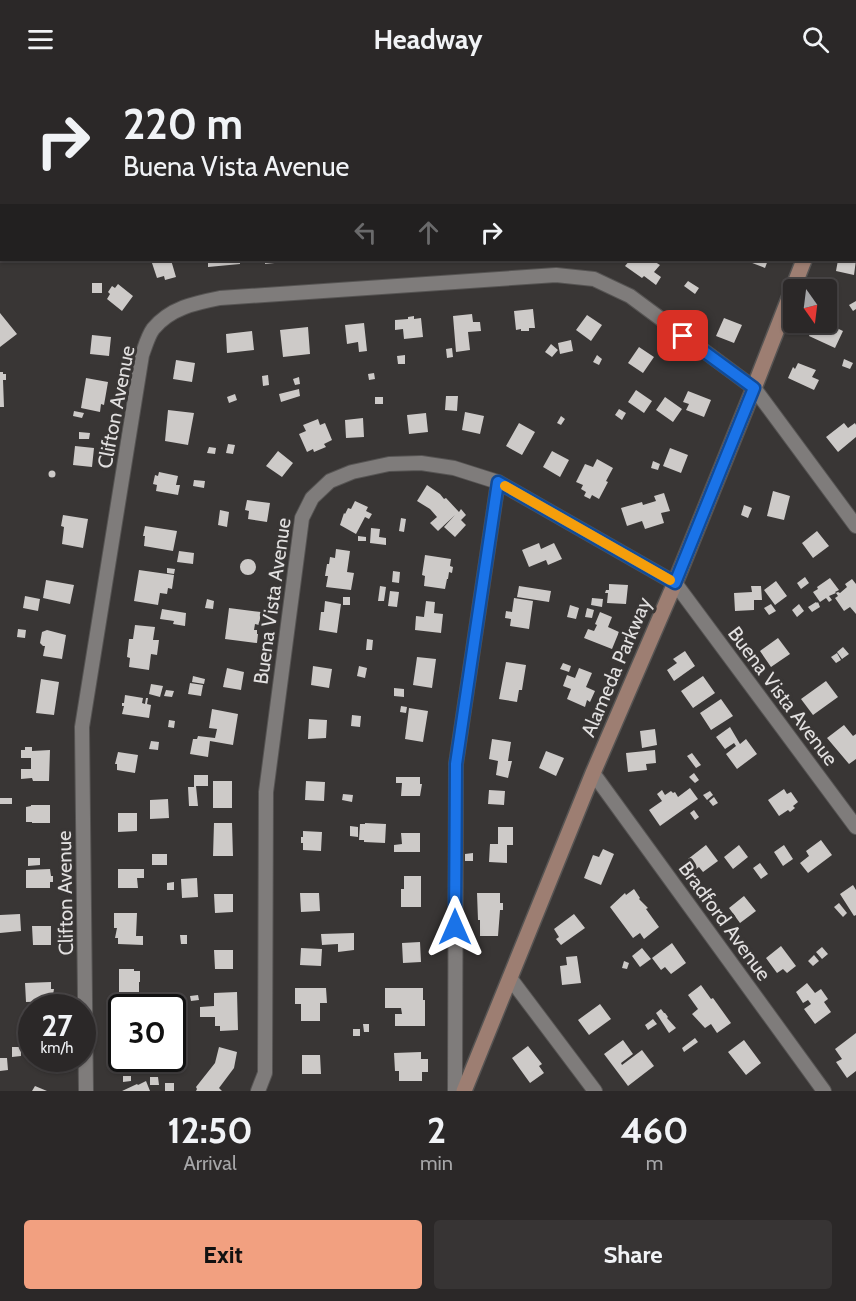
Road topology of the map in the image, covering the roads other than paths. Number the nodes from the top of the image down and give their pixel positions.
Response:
1 (804, 261) edge
2 (754, 388) junction
3 (498, 482) junction
4 (856, 526) edge
5 (675, 583) junction
6 (593, 773) junction
7 (851, 809) edge
8 (856, 827) edge
9 (510, 978) junction
10 (86, 1091) edge
11 (258, 1091) edge
12 (455, 1091) edge
13 (464, 1091) edge
14 (594, 1091) edge
15 (824, 1091) edge

1 - 2 street, Alameda Parkway
2 - 4 street, Clifton Avenue
2 - 5 street, Alameda Parkway
2 - 10 street, Clifton Avenue
3 - 5 street, Buena Vista Avenue
3 - 11 street, Buena Vista Avenue
3 - 12 street
5 - 6 street, Alameda Parkway
5 - 7 street, Buena Vista Avenue
6 - 9 street, Alameda Parkway
6 - 15 street, Bradford Avenue
7 - 8 street, Buena Vista Avenue
9 - 13 street, Alameda Parkway
9 - 14 street

